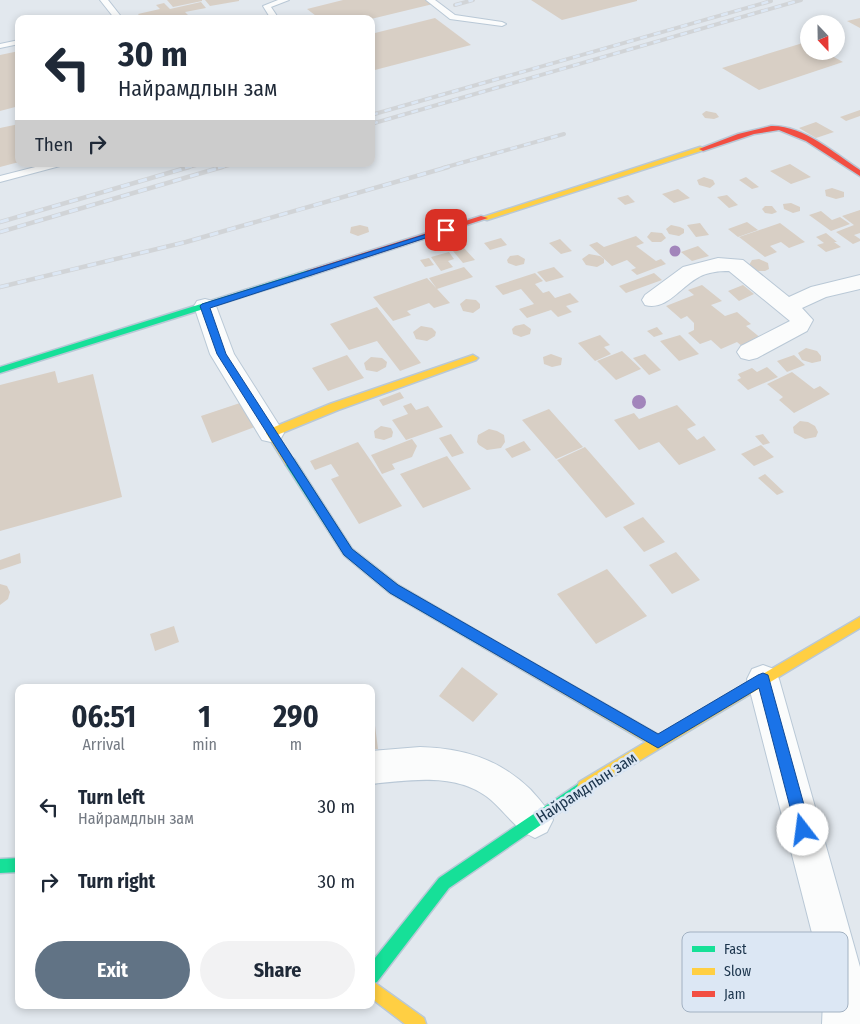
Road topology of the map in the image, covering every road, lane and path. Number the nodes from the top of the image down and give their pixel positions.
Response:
1 (104, 0) edge
2 (285, 0) edge
3 (430, 0) edge
4 (115, 15) edge
5 (273, 15) edge
6 (502, 24) dead end
7 (15, 43) edge
8 (0, 46) edge
9 (45, 167) edge
10 (860, 174) edge
11 (0, 178) edge
12 (860, 282) edge
13 (653, 300) dead end
14 (205, 306) junction
15 (787, 306) junction
16 (749, 352) dead end
17 (473, 358) dead end
18 (0, 370) edge
19 (272, 432) junction
20 (860, 622) edge
21 (763, 679) junction
22 (658, 742) junction
23 (375, 768) edge
24 (535, 820) junction
25 (15, 865) edge
26 (0, 866) edge
27 (831, 932) edge
28 (375, 971) edge
29 (375, 991) edge
30 (418, 1024) edge

1 - 4 lane
2 - 5 lane
3 - 6 lane
7 - 8 lane
9 - 11 lane
10 - 14 street
12 - 15 street
13 - 15 street
14 - 18 street
14 - 19 street
15 - 16 street
17 - 19 street
19 - 22 street
20 - 21 street, Найрамдлын зам
21 - 22 street, Найрамдлын зам
21 - 27 street
22 - 24 street, Найрамдлын зам
23 - 24 street
24 - 28 street, Найрамдлын зам
25 - 26 street
29 - 30 street

